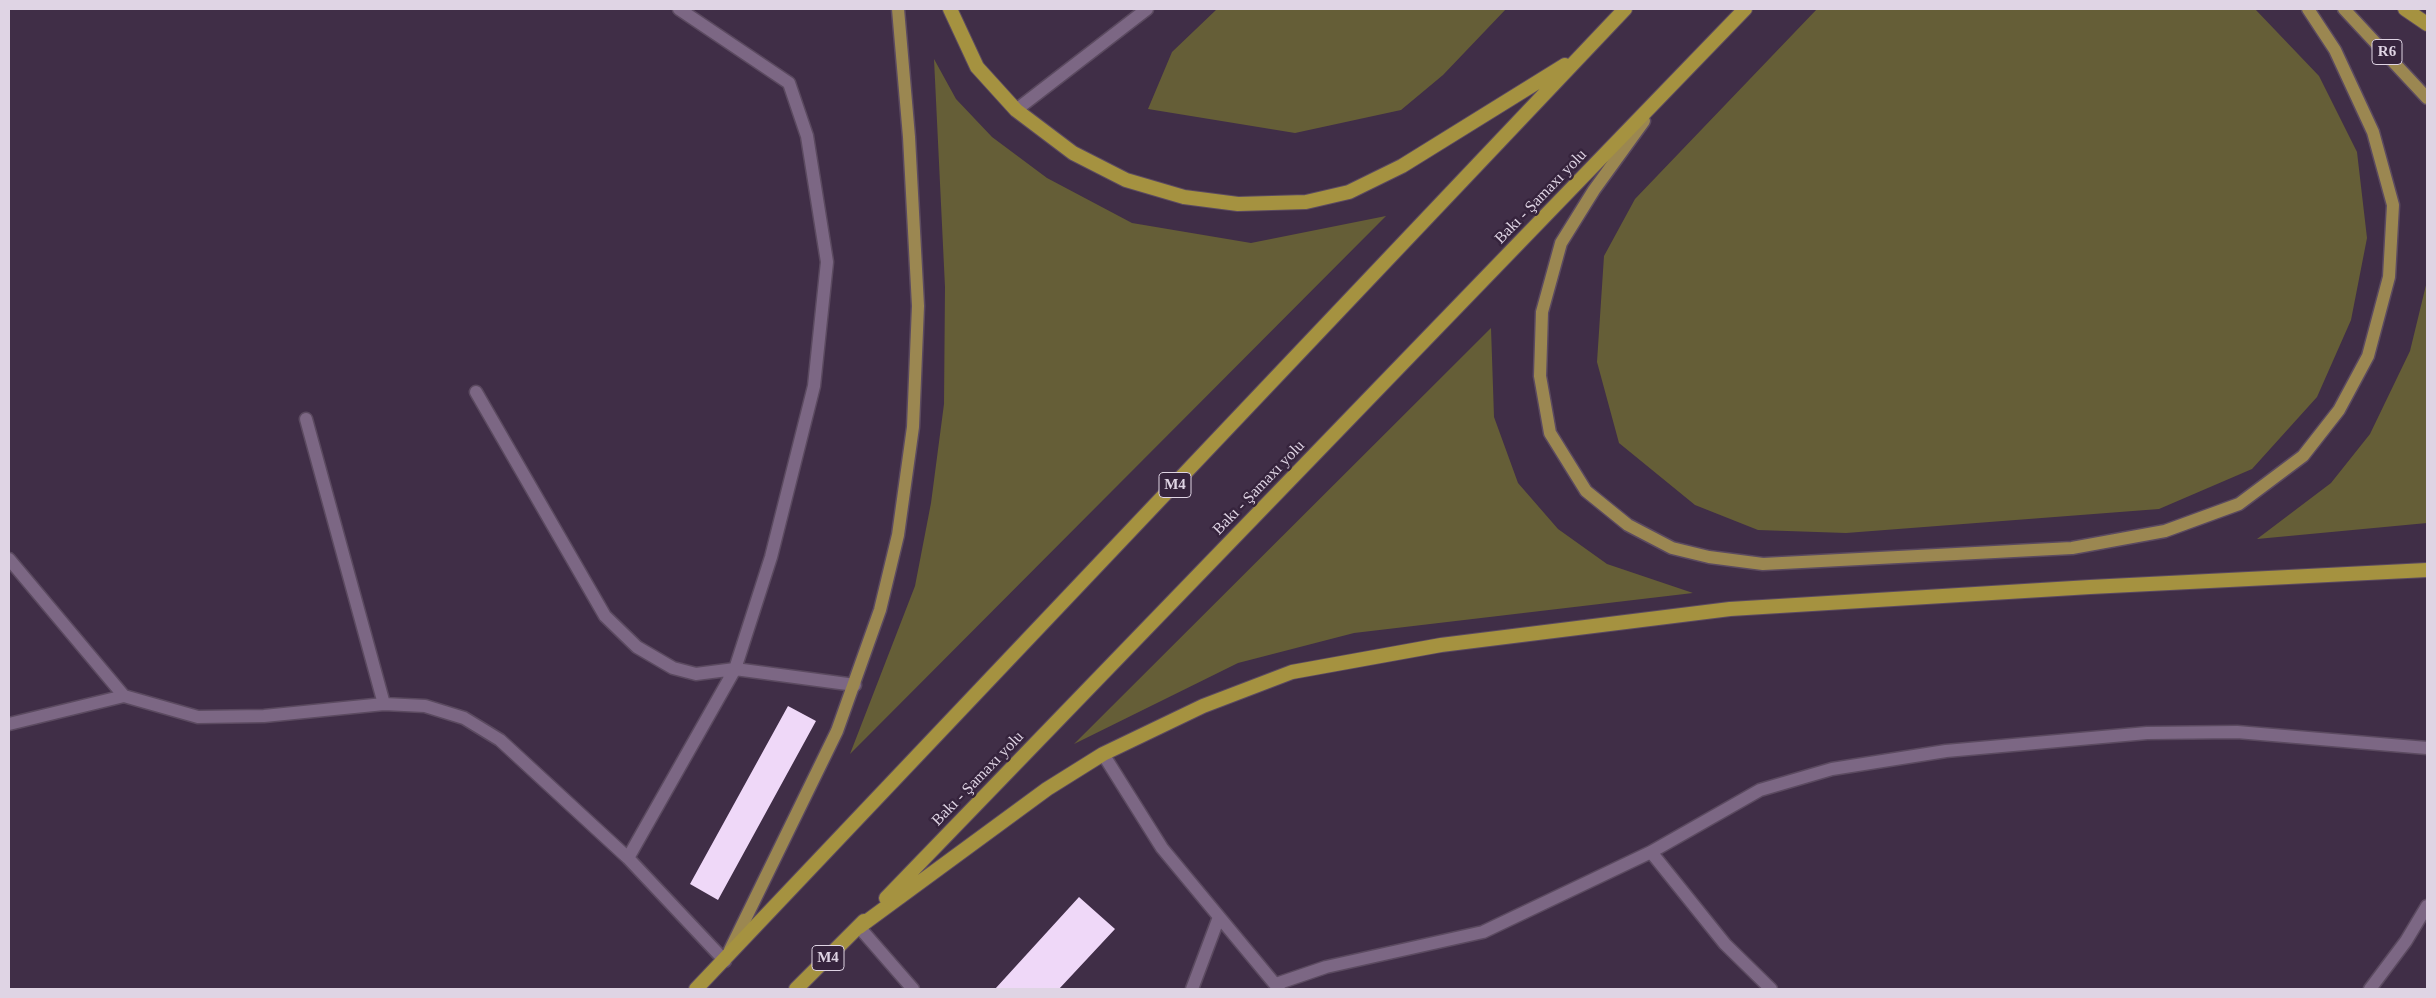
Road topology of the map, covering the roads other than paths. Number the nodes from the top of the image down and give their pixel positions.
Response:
1 (679, 9) edge
2 (898, 9) edge
3 (950, 9) edge
4 (1147, 9) edge
5 (1625, 9) edge
6 (1746, 9) edge
7 (2308, 9) edge
8 (2344, 9) edge
9 (2405, 9) edge
10 (2427, 24) edge
11 (1582, 55) junction
12 (2427, 98) edge
13 (1657, 102) junction
14 (1016, 110) junction
15 (476, 392) dead end
16 (306, 419) dead end
17 (9, 559) edge
18 (2427, 570) edge
19 (735, 669) junction
20 (855, 685) junction
21 (124, 696) junction
22 (384, 704) junction
23 (9, 724) edge
24 (2427, 748) edge
25 (1103, 754) junction
26 (1651, 852) junction
27 (628, 858) junction
28 (2427, 906) edge
29 (1218, 917) junction
30 (859, 926) junction
31 (725, 961) junction
32 (1278, 987) edge
33 (696, 989) edge
34 (796, 989) edge
35 (913, 989) edge
36 (1192, 989) edge
37 (1771, 989) edge
38 (2370, 989) edge

1 - 19 street
2 - 20 main road
3 - 14 highway
4 - 14 street
5 - 11 highway, M4
6 - 13 highway, Bakı - Şamaxı yolu / M4
7 - 13 main road
8 - 12 main road, R6
9 - 10 highway
11 - 14 highway
11 - 31 highway, M4
13 - 30 highway, Bakı - Şamaxı yolu / M4
15 - 19 street
16 - 22 street
17 - 21 street
18 - 25 highway
19 - 20 street
19 - 27 street
20 - 31 main road
21 - 22 street
21 - 23 street
22 - 27 street
24 - 26 street
25 - 29 street
25 - 30 highway
26 - 32 street
26 - 37 street
27 - 31 street
28 - 38 street
29 - 32 street
29 - 36 street
30 - 34 highway, Bakı - Şamaxı yolu / M4
30 - 35 street
31 - 33 highway, M4

